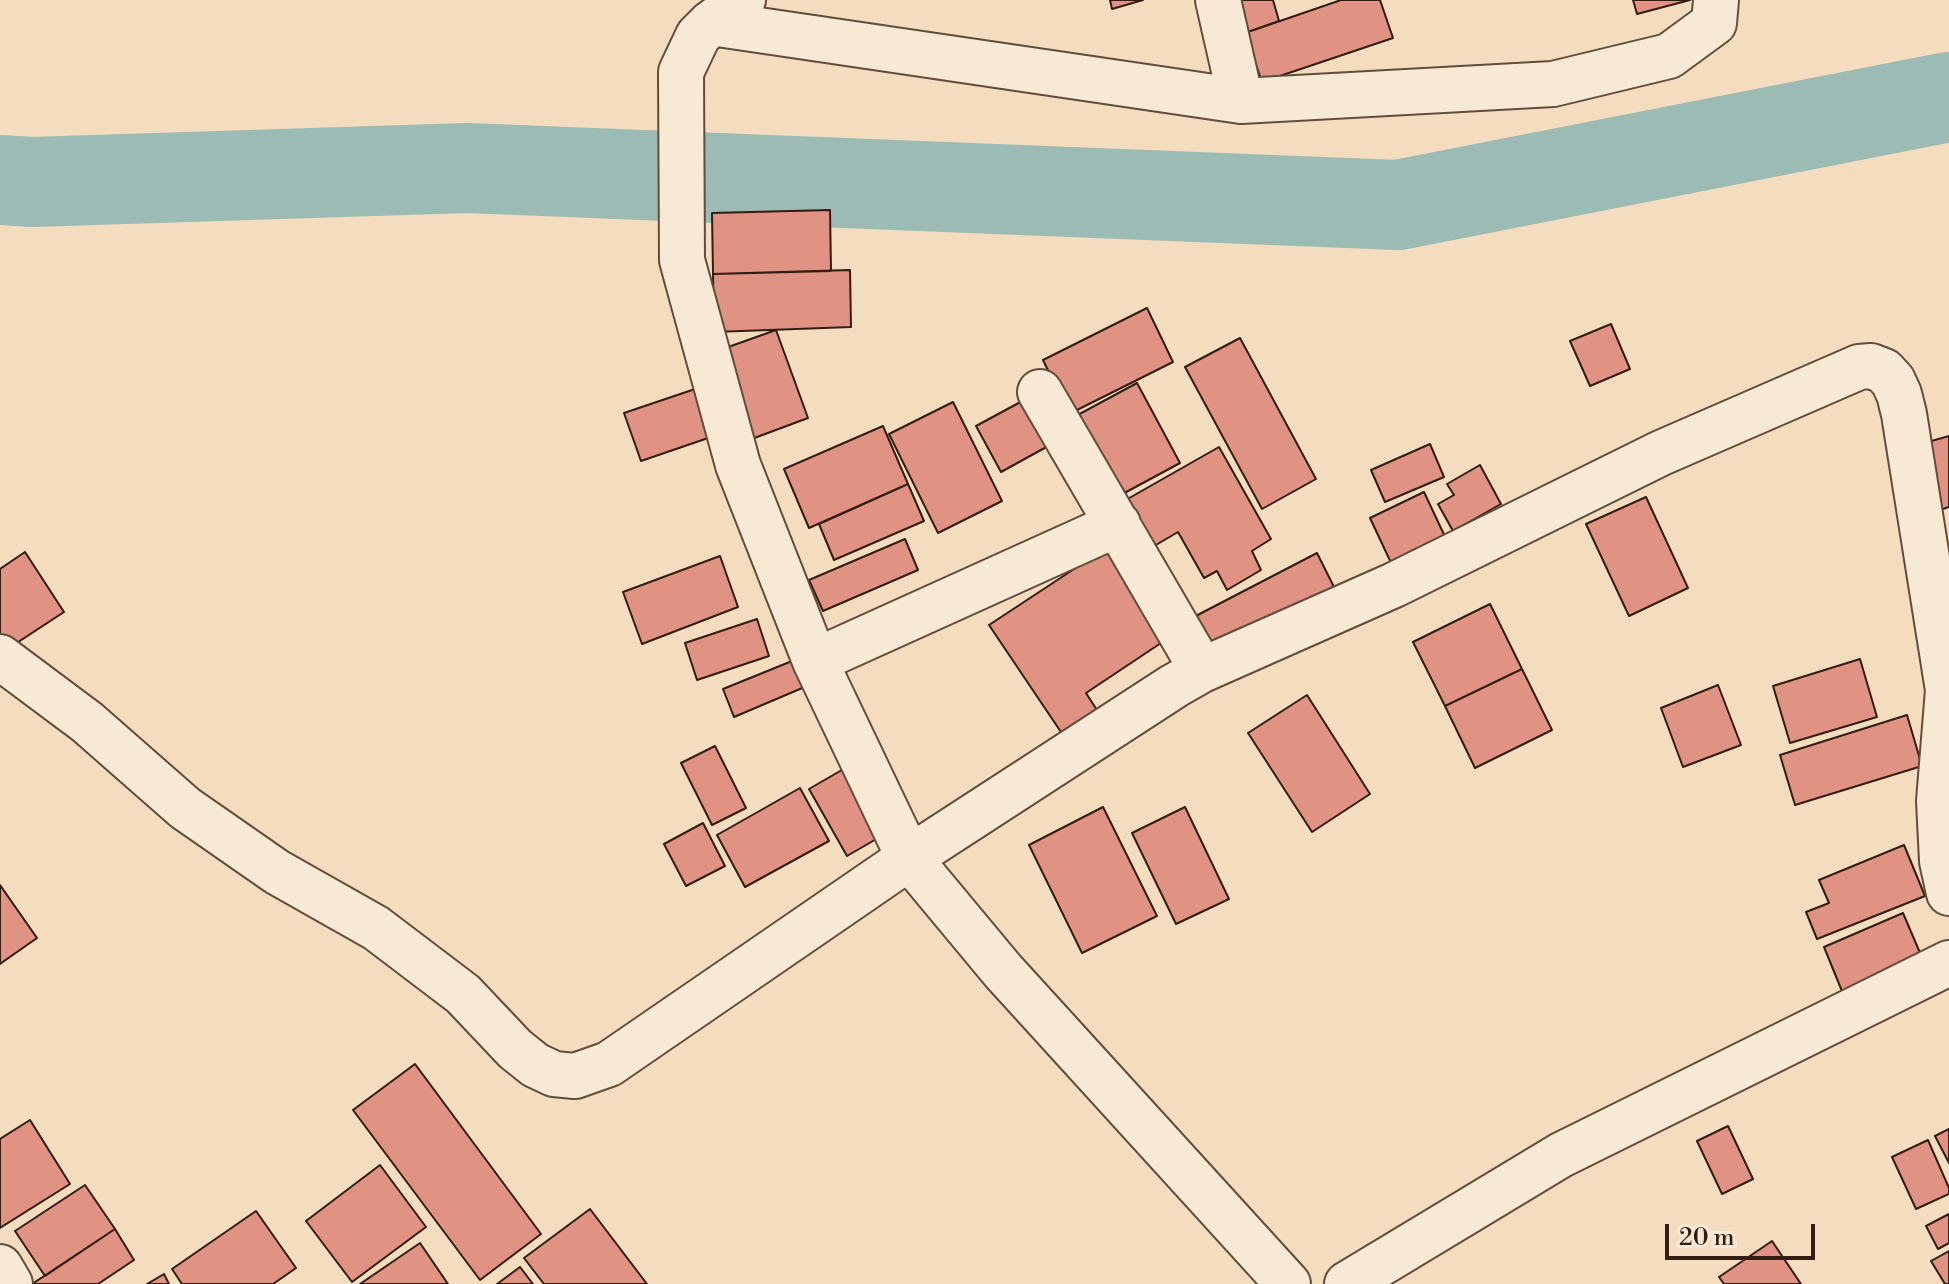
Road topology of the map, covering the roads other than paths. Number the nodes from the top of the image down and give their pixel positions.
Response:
1 (1218, 0) edge
2 (1716, 0) edge
3 (727, 11) edge
4 (1241, 101) junction
5 (1040, 392) dead end
6 (1118, 524) junction
7 (0, 657) edge
8 (815, 661) junction
9 (1202, 670) junction
10 (909, 858) junction
11 (1949, 893) edge
12 (1949, 963) edge
13 (0, 1267) edge
14 (10, 1284) edge
15 (1288, 1284) edge
16 (1347, 1284) edge

1 - 4 street
2 - 4 street
3 - 4 street
3 - 8 street
5 - 6 street
6 - 8 street
6 - 9 street
7 - 10 street
8 - 10 street
9 - 10 street
9 - 11 street
10 - 15 street
12 - 16 street
13 - 14 street

